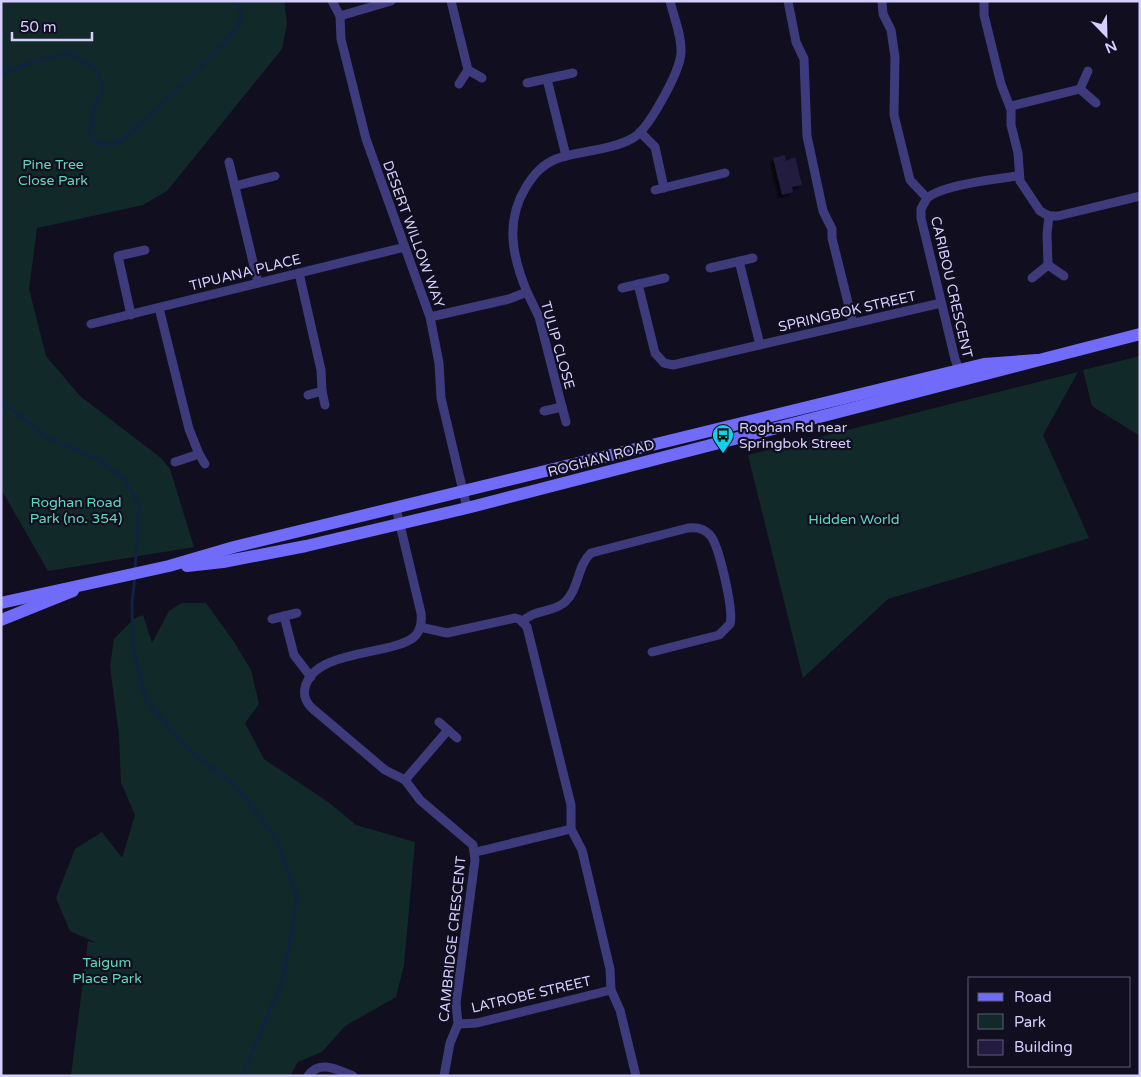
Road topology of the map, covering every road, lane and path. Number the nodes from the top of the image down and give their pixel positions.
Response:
1 (332, 1) edge
2 (392, 1) edge
3 (451, 1) edge
4 (670, 1) edge
5 (788, 1) edge
6 (882, 1) edge
7 (984, 1) edge
8 (340, 16) junction
9 (468, 70) junction
10 (1088, 71) dead end
11 (573, 73) dead end
12 (482, 78) dead end
13 (547, 79) junction
14 (459, 84) dead end
15 (527, 84) dead end
16 (1080, 89) junction
17 (1096, 103) dead end
18 (1011, 106) junction
19 (640, 132) junction
20 (566, 156) junction
21 (229, 162) dead end
22 (725, 174) dead end
23 (275, 176) dead end
24 (1018, 176) junction
25 (235, 186) junction
26 (1140, 196) edge
27 (926, 198) junction
28 (1049, 216) junction
29 (406, 247) junction
30 (145, 250) dead end
31 (753, 258) dead end
32 (739, 261) junction
33 (1048, 266) junction
34 (710, 268) dead end
35 (299, 273) junction
36 (1064, 276) dead end
37 (664, 278) dead end
38 (1032, 278) dead end
39 (258, 283) junction
40 (638, 284) junction
41 (622, 288) dead end
42 (527, 292) junction
43 (941, 302) junction
44 (159, 308) junction
45 (131, 315) junction
46 (430, 317) junction
47 (91, 324) dead end
48 (853, 324) junction
49 (1140, 334) edge
50 (760, 346) junction
51 (961, 375) junction
52 (322, 391) junction
53 (308, 395) dead end
54 (326, 405) dead end
55 (562, 407) junction
56 (544, 411) dead end
57 (566, 422) dead end
58 (199, 454) junction
59 (175, 462) dead end
60 (205, 464) dead end
61 (464, 492) junction
62 (396, 508) junction
63 (467, 508) junction
64 (399, 523) junction
65 (165, 567) junction
66 (93, 583) junction
67 (1, 603) edge
68 (296, 613) dead end
69 (284, 616) junction
70 (272, 619) dead end
71 (1, 620) edge
72 (522, 622) junction
73 (420, 627) junction
74 (652, 652) dead end
75 (311, 677) junction
76 (439, 722) dead end
77 (448, 730) junction
78 (457, 738) dead end
79 (406, 780) junction
80 (571, 829) junction
81 (476, 852) junction
82 (611, 990) junction
83 (458, 1024) junction
84 (308, 1076) edge
85 (353, 1076) edge
86 (444, 1076) edge
87 (636, 1076) edge

1 - 8 street, DESERT WILLOW WAY
2 - 8 street
3 - 9 street
4 - 19 street
5 - 48 street
6 - 27 street, CARIBOU CRESCENT
7 - 18 street
8 - 29 street, DESERT WILLOW WAY
9 - 12 street
9 - 14 street
10 - 16 street
11 - 13 street
13 - 15 street
13 - 20 street
16 - 17 street
16 - 18 street
18 - 24 street
19 - 20 street, TULIP CLOSE
19 - 22 street
20 - 42 street, TULIP CLOSE
21 - 25 street
23 - 25 street
24 - 27 street
24 - 28 street
25 - 39 street
26 - 28 street
27 - 43 street, CARIBOU CRESCENT
28 - 33 street
29 - 35 street, TIPUANA PLACE
29 - 46 street, DESERT WILLOW WAY
30 - 45 street
31 - 32 street
32 - 34 street
32 - 50 street
33 - 36 street
33 - 38 street
35 - 39 street, TIPUANA PLACE
35 - 52 street
37 - 40 street
39 - 44 street, TIPUANA PLACE
40 - 41 street
40 - 50 street, SPRINGBOK STREET
42 - 46 street
42 - 55 street, TULIP CLOSE
43 - 48 street, SPRINGBOK STREET
43 - 51 street, CARIBOU CRESCENT
44 - 45 street, TIPUANA PLACE
44 - 58 street
45 - 47 street, TIPUANA PLACE
46 - 61 street, DESERT WILLOW WAY
48 - 50 street, SPRINGBOK STREET
49 - 51 main road, ROGHAN ROAD
51 - 61 main road, ROGHAN ROAD
51 - 63 main road, ROGHAN ROAD
52 - 53 street
52 - 54 street
55 - 56 street, TULIP CLOSE
55 - 57 street, TULIP CLOSE
58 - 59 street
58 - 60 street
61 - 62 main road, ROGHAN ROAD
61 - 63 street, DESERT WILLOW WAY
62 - 64 street
62 - 65 main road, ROGHAN ROAD
63 - 64 main road, ROGHAN ROAD
64 - 65 main road, ROGHAN ROAD
64 - 73 street
65 - 66 main road, ROGHAN ROAD
66 - 67 main road, ROGHAN ROAD
66 - 71 main road, ROGHAN ROAD
68 - 69 street
69 - 70 street
69 - 75 street
72 - 73 street
72 - 74 street
72 - 80 street
73 - 75 street
75 - 79 street, CAMBRIDGE CRESCENT
76 - 77 street
77 - 78 street
77 - 79 street
79 - 81 street, CAMBRIDGE CRESCENT
80 - 81 street
80 - 82 street
81 - 83 street, CAMBRIDGE CRESCENT
82 - 83 street, LATROBE STREET
82 - 87 street
83 - 86 street, CAMBRIDGE CRESCENT
84 - 85 street

